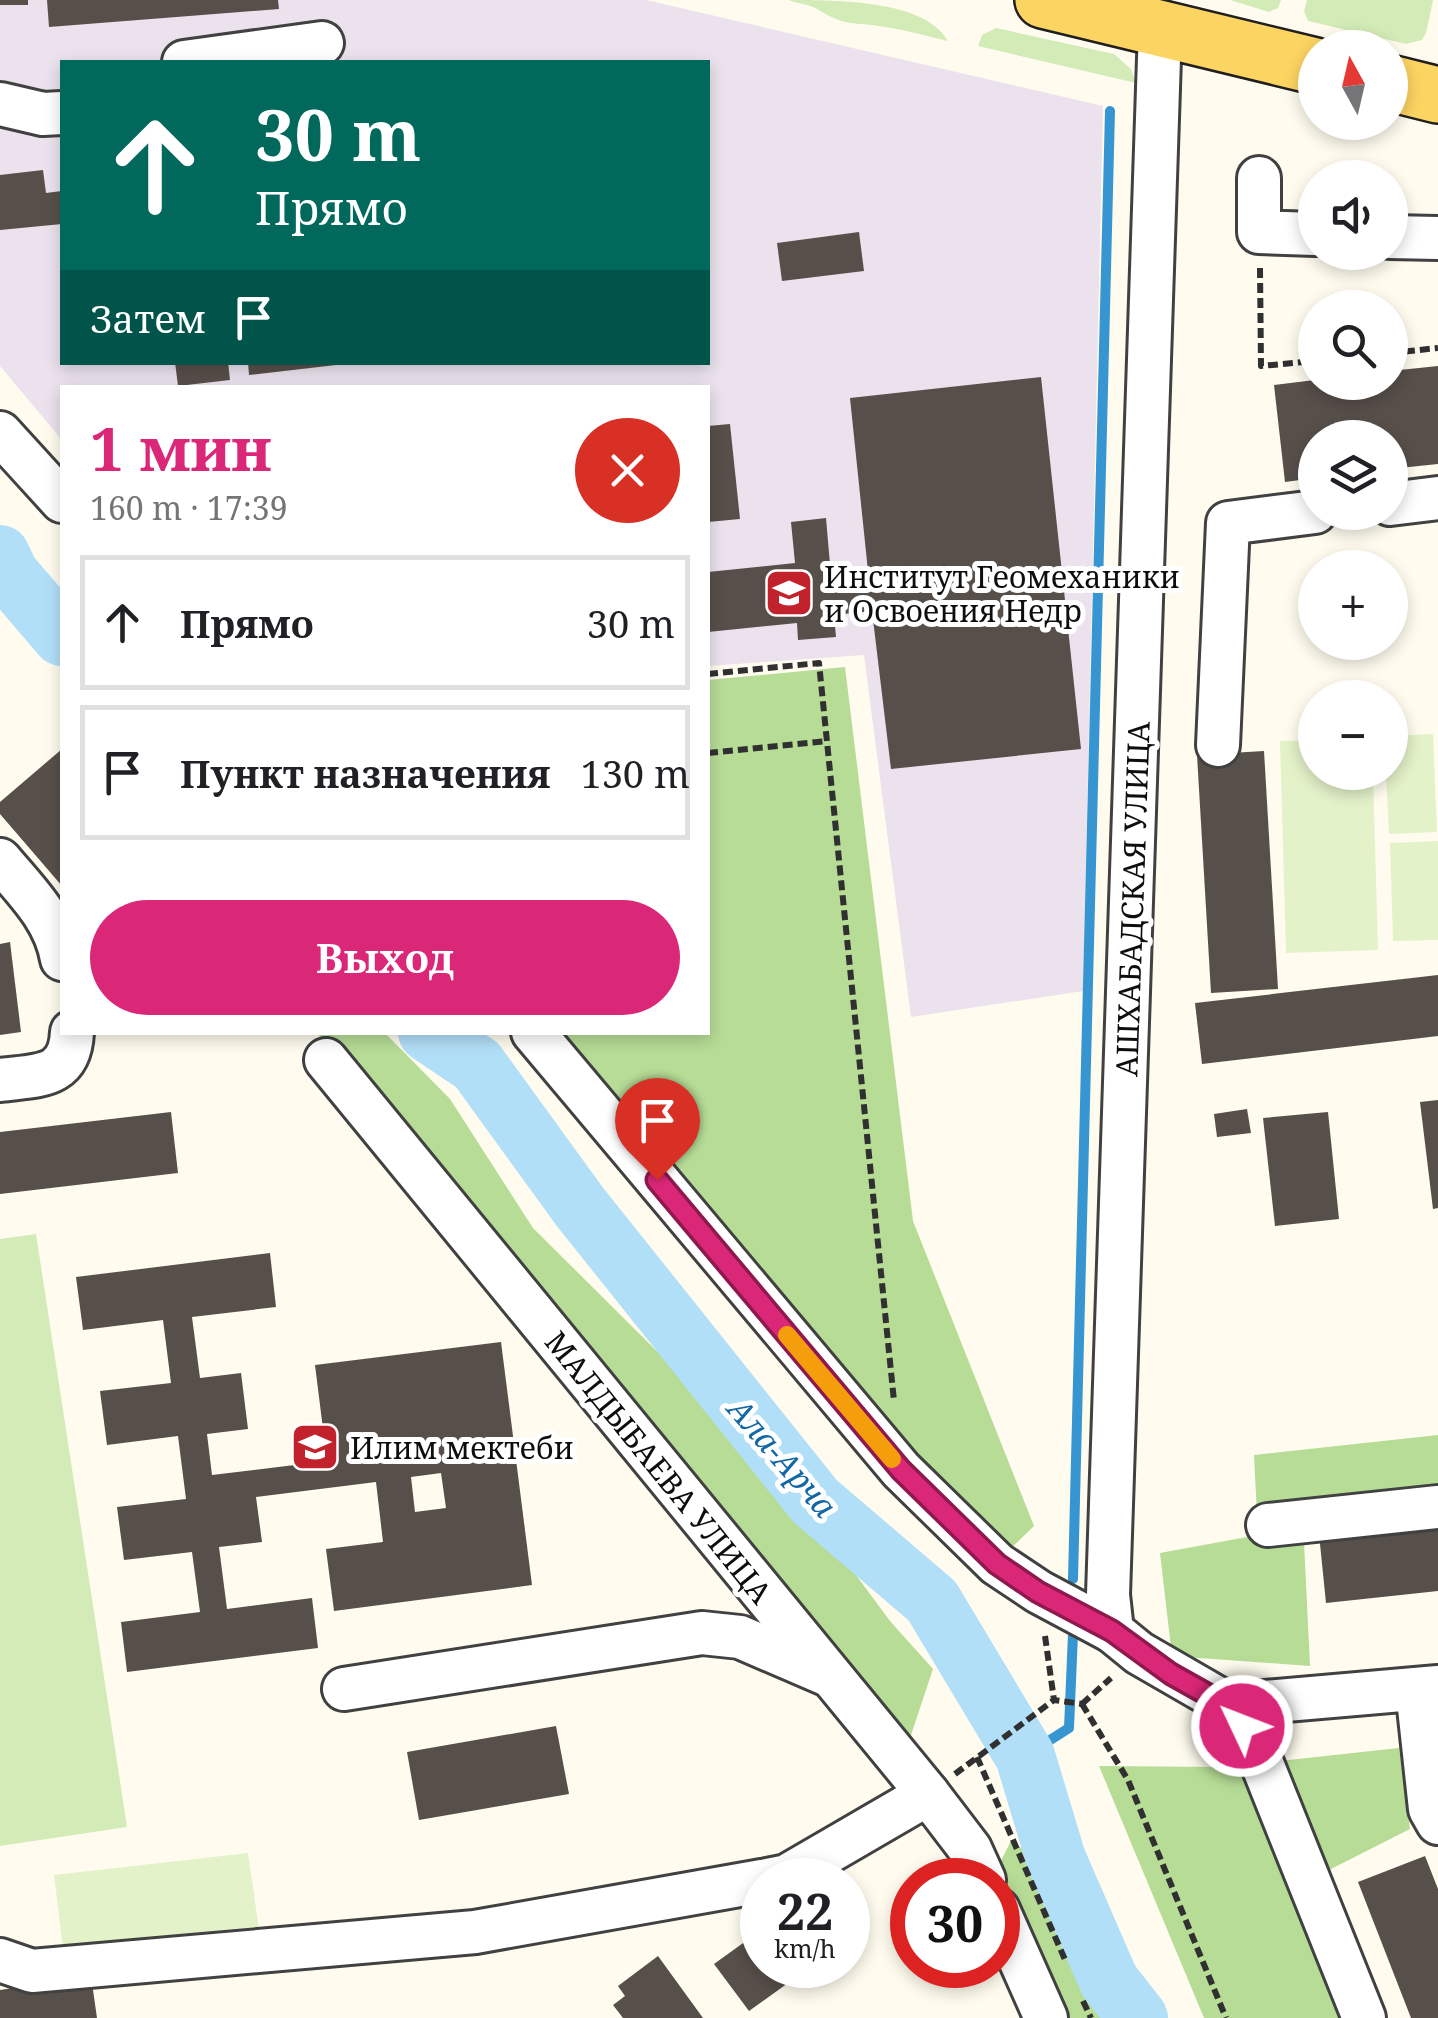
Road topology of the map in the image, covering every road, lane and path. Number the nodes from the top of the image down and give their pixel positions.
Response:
1 (1042, 0) edge
2 (1106, 7) edge
3 (1160, 28) junction
4 (322, 43) dead end
5 (199, 60) edge
6 (1298, 62) edge
7 (1408, 88) edge
8 (1438, 95) edge
9 (0, 104) edge
10 (60, 113) edge
11 (1259, 178) dead end
12 (1259, 232) junction
13 (1298, 233) edge
14 (1408, 237) edge
15 (1438, 238) edge
16 (1438, 348) edge
17 (1408, 351) edge
18 (1298, 362) edge
19 (0, 433) edge
20 (1438, 498) edge
21 (60, 499) edge
22 (1408, 502) edge
23 (1298, 514) edge
24 (710, 674) edge
25 (827, 741) junction
26 (1218, 745) dead end
27 (710, 753) edge
28 (0, 860) edge
29 (60, 944) edge
30 (72, 1035) edge
31 (535, 1035) edge
32 (326, 1060) dead end
33 (0, 1080) edge
34 (901, 1470) junction
35 (1438, 1507) edge
36 (1268, 1524) dead end
37 (1038, 1592) junction
38 (1112, 1631) junction
39 (831, 1676) junction
40 (1428, 1688) edge
41 (344, 1689) dead end
42 (1054, 1700) junction
43 (1228, 1706) junction
44 (986, 1751) dead end
45 (977, 1757) dead end
46 (928, 1794) junction
47 (1438, 1823) edge
48 (818, 1858) edge
49 (974, 1858) edge
50 (740, 1884) edge
51 (0, 1960) edge
52 (1020, 1960) edge
53 (1068, 1966) dead end
54 (1076, 1983) dead end
55 (1046, 2018) edge
56 (1091, 2018) edge
57 (1226, 2018) edge
58 (1364, 2018) edge

1 - 2 main road
2 - 3 main road
3 - 6 main road
3 - 38 street, АШХАБАДСКАЯ УЛИЦА
4 - 5 street
7 - 8 main road
9 - 10 street
11 - 12 street
12 - 13 street
12 - 18 path
14 - 15 street
16 - 17 path
19 - 21 street
20 - 22 street
23 - 26 street
24 - 25 path
25 - 27 path
25 - 34 path
28 - 29 street
30 - 33 street
31 - 34 street
32 - 39 street, МАЛДЫБАЕВА УЛИЦА
34 - 37 street
35 - 36 street
37 - 38 street
37 - 42 path
38 - 43 street
39 - 41 street
39 - 46 street, МАЛДЫБАЕВА УЛИЦА
40 - 43 street
40 - 47 street
42 - 44 path
42 - 57 path
43 - 58 street
45 - 53 path
46 - 48 street
46 - 49 street, МАЛДЫБАЕВА УЛИЦА
50 - 51 street
52 - 55 street
54 - 56 path

